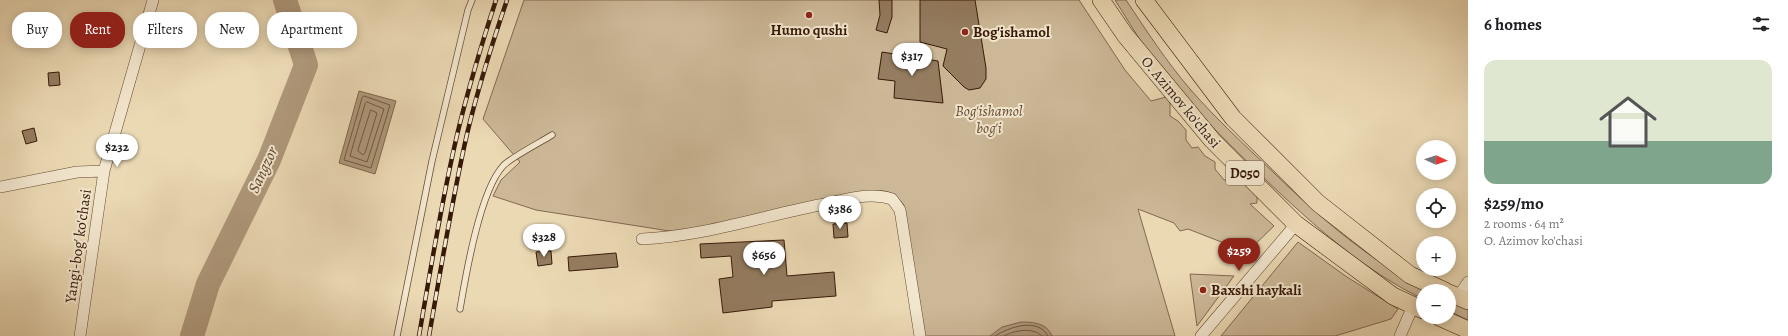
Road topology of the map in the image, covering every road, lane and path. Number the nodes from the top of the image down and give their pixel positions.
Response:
1 (153, 0) edge
2 (472, 0) edge
3 (1101, 0) edge
4 (1144, 0) edge
5 (552, 135) dead end
6 (104, 171) junction
7 (0, 187) edge
8 (1296, 224) junction
9 (642, 239) dead end
10 (1468, 282) edge
11 (1430, 284) edge
12 (1456, 294) edge
13 (1416, 307) edge
14 (460, 309) dead end
15 (1416, 311) edge
16 (1455, 324) edge
17 (1468, 330) edge
18 (80, 336) edge
19 (397, 336) edge
20 (920, 336) edge
21 (1201, 336) edge
22 (1400, 336) edge

1 - 6 street, Yangi-bog' ko'chasi
2 - 19 lane
3 - 8 main road, O. Azimov ko'chasi / D050
4 - 11 main road, O. Azimov ko'chasi / D050
5 - 14 lane
6 - 7 street
6 - 18 street, Yangi-bog' ko'chasi
8 - 13 main road, O. Azimov ko'chasi / D050
8 - 21 street
9 - 20 street
10 - 12 street
15 - 22 street
16 - 17 main road

